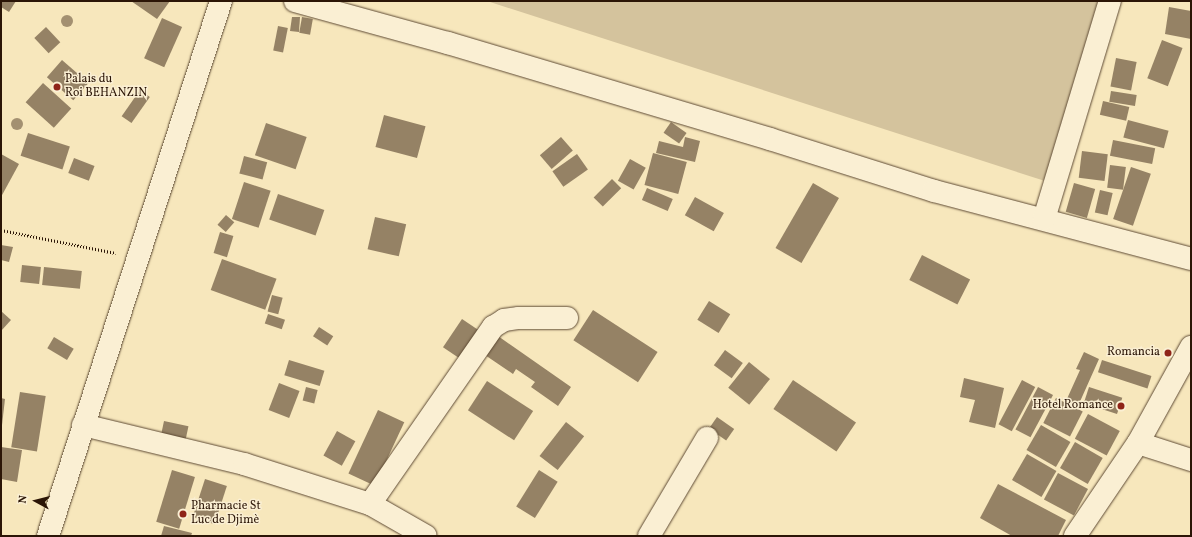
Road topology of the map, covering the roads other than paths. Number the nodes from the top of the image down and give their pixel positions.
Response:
1 (221, 1) edge
2 (295, 1) edge
3 (1110, 1) edge
4 (1044, 220) junction
5 (1191, 259) edge
6 (567, 318) dead end
7 (1191, 346) edge
8 (83, 425) junction
9 (707, 438) dead end
10 (1138, 443) junction
11 (1191, 460) edge
12 (370, 504) junction
13 (48, 536) edge
14 (426, 536) edge
15 (649, 536) edge
16 (1075, 536) edge

1 - 8 street
2 - 4 street
3 - 4 street
4 - 5 street
6 - 12 street
7 - 10 street
8 - 12 street
8 - 13 street
9 - 15 street
10 - 11 street
10 - 16 street
12 - 14 street

